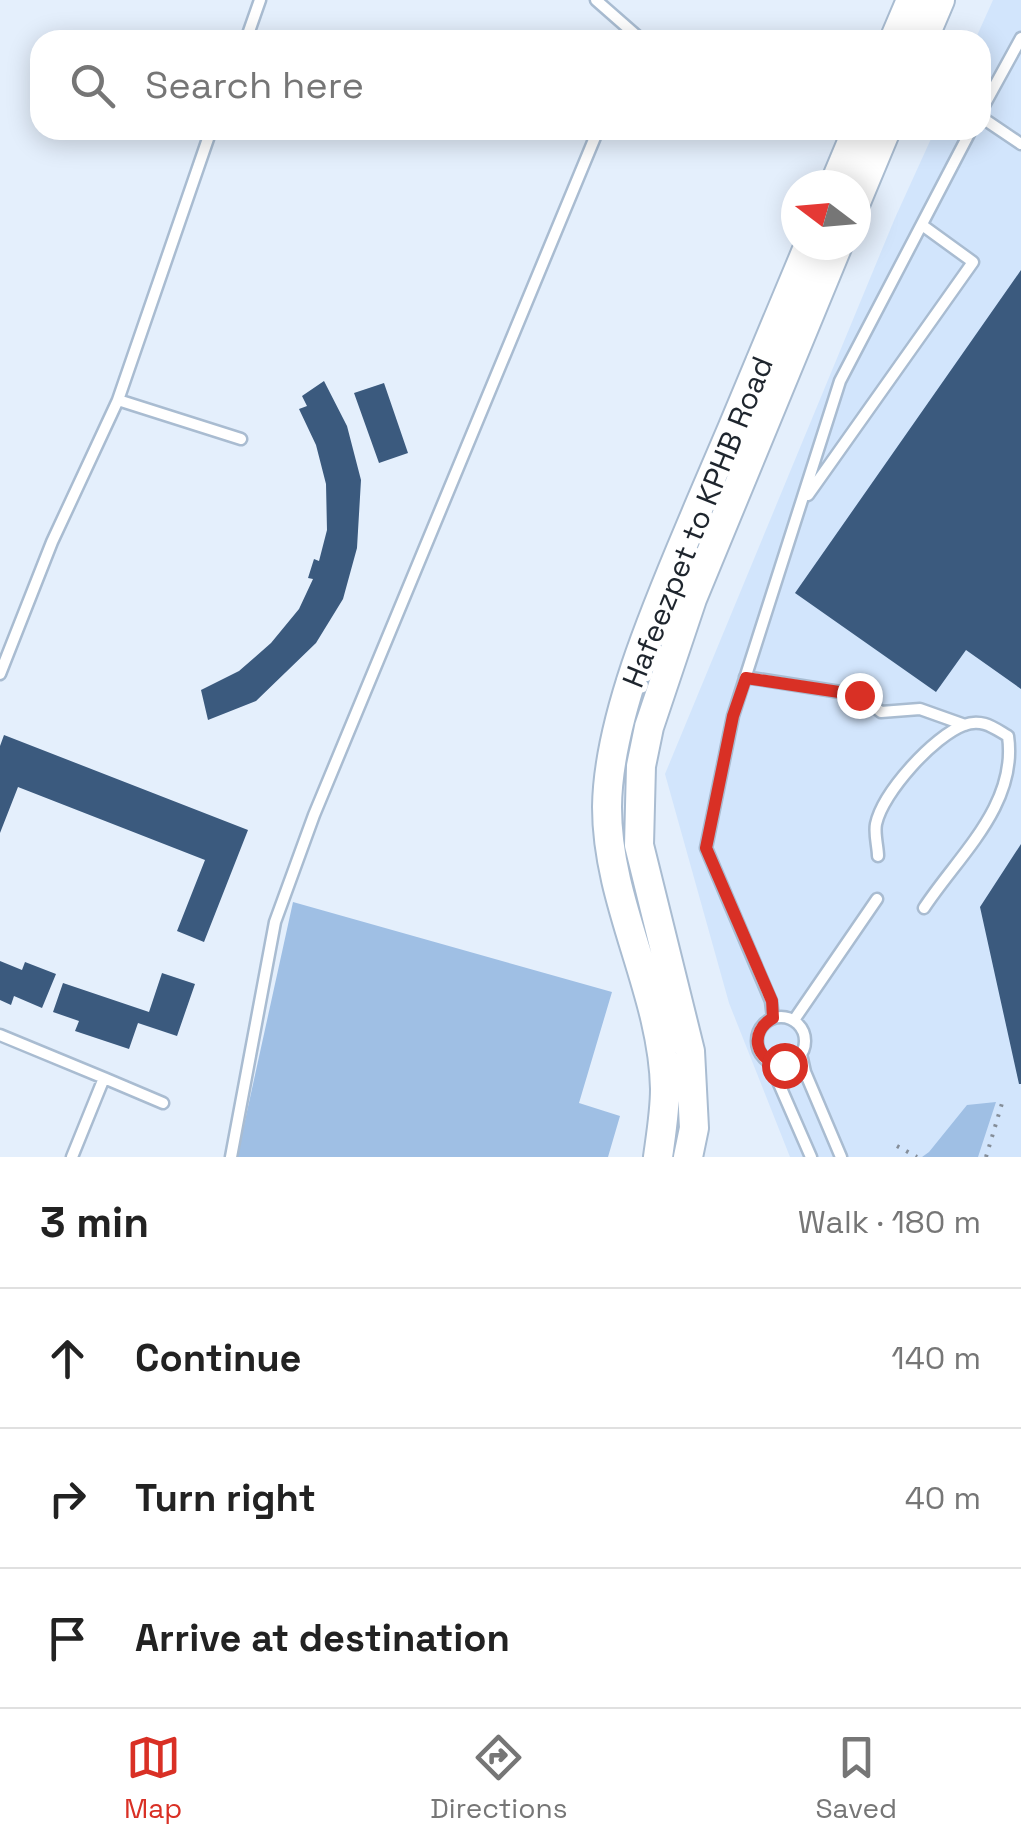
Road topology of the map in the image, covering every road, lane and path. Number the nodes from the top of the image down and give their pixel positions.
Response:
1 (260, 0) edge
2 (596, 0) edge
3 (911, 0) edge
4 (940, 0) edge
5 (250, 30) edge
6 (630, 30) edge
7 (898, 30) edge
8 (927, 30) edge
9 (1021, 38) edge
10 (991, 95) edge
11 (991, 122) edge
12 (209, 140) edge
13 (594, 140) edge
14 (853, 140) edge
15 (882, 140) edge
16 (966, 140) edge
17 (1021, 144) edge
18 (840, 170) edge
19 (869, 170) edge
20 (922, 225) junction
21 (803, 260) edge
22 (832, 260) edge
23 (118, 400) junction
24 (241, 440) dead end
25 (800, 505) junction
26 (0, 674) edge
27 (746, 678) junction
28 (965, 724) junction
29 (878, 856) dead end
30 (877, 899) dead end
31 (924, 908) dead end
32 (773, 1018) junction
33 (794, 1020) junction
34 (0, 1035) edge
35 (801, 1054) junction
36 (770, 1063) junction
37 (104, 1078) junction
38 (1003, 1100) dead end
39 (162, 1103) dead end
40 (897, 1146) dead end
41 (72, 1157) edge
42 (231, 1157) edge
43 (658, 1157) edge
44 (688, 1157) edge
45 (811, 1157) edge
46 (841, 1157) edge
47 (917, 1157) edge
48 (986, 1157) edge

1 - 5 lane
2 - 6 lane
3 - 7 main road
4 - 8 main road
9 - 10 lane
11 - 17 lane
12 - 23 lane
13 - 42 lane
14 - 18 main road
15 - 19 main road
16 - 20 lane
20 - 25 lane
20 - 25 lane
21 - 43 main road, Hafeezpet to KPHB Road
22 - 44 main road
23 - 24 lane
23 - 26 lane
25 - 27 lane
27 - 28 lane
27 - 32 lane
28 - 29 lane
28 - 31 lane
30 - 33 lane
32 - 33 lane
32 - 36 lane
33 - 35 lane
34 - 37 lane
35 - 36 lane
35 - 46 lane
36 - 45 lane
37 - 39 lane
37 - 41 lane
38 - 48 path
40 - 47 path

